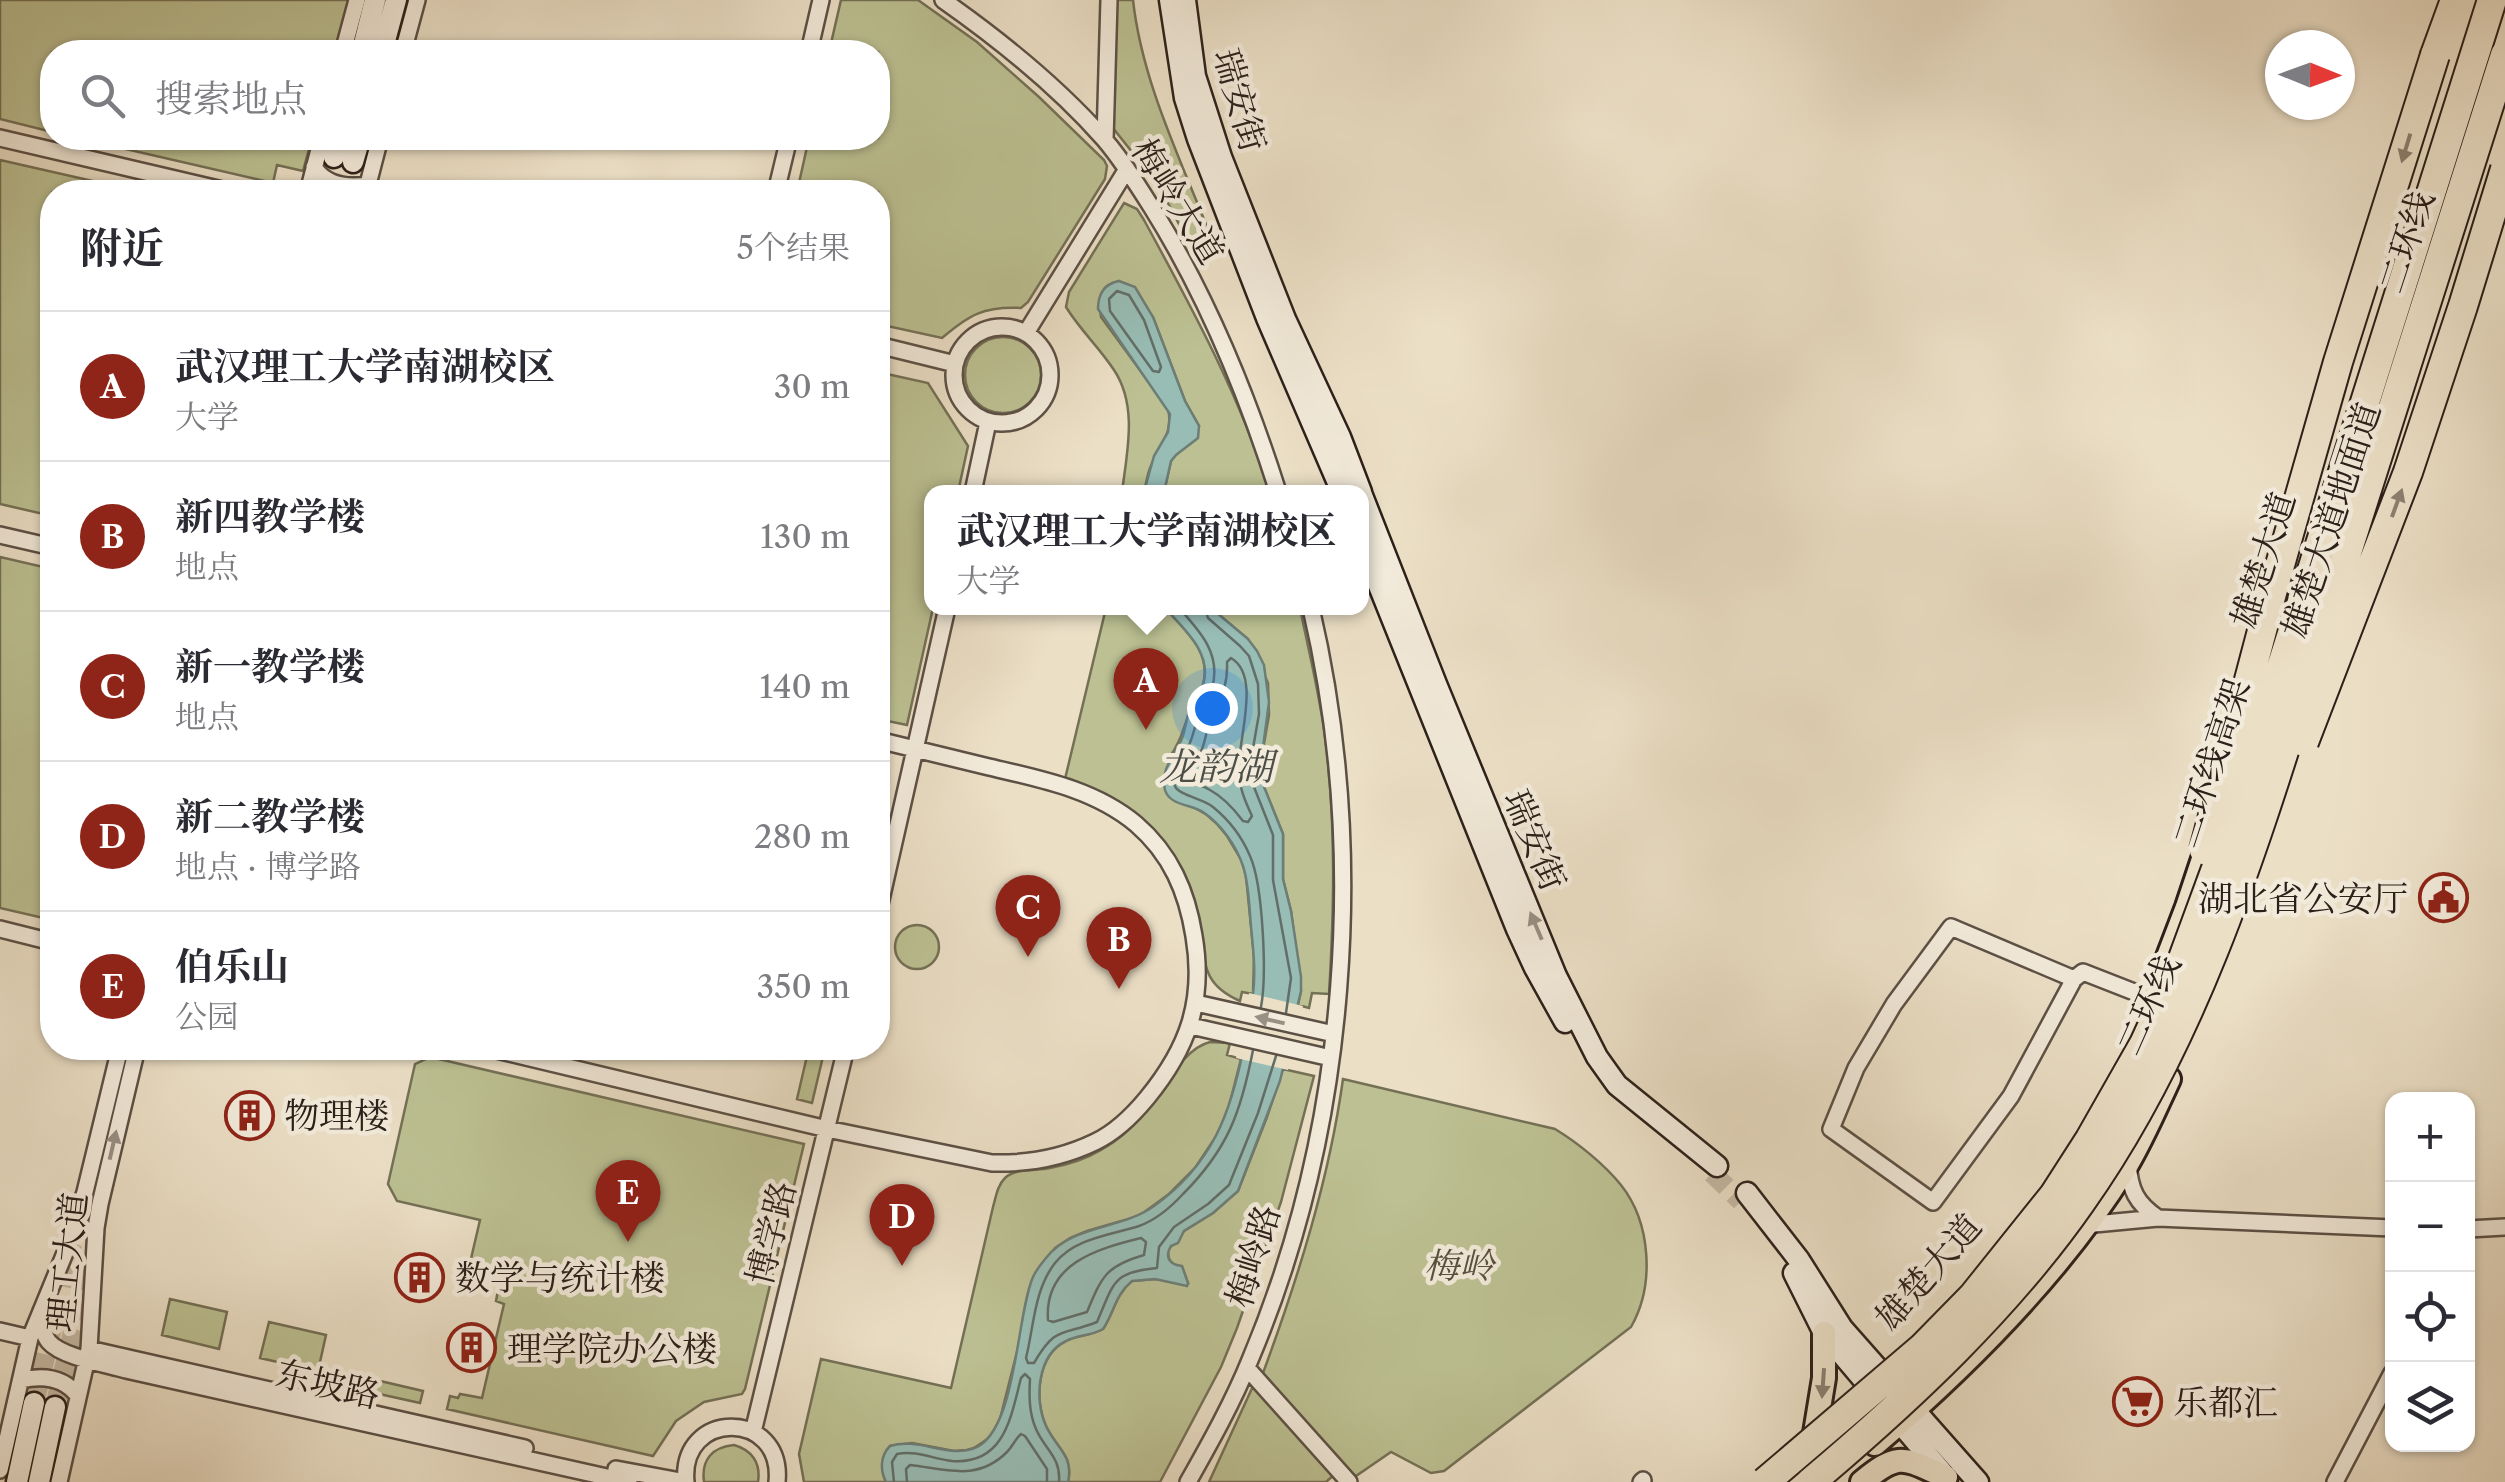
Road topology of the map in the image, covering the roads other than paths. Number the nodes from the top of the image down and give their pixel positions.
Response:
1 (357, 0) edge
2 (375, 0) edge
3 (396, 0) edge
4 (417, 0) edge
5 (821, 0) edge
6 (942, 0) edge
7 (1109, 0) edge
8 (1170, 0) edge
9 (1185, 0) edge
10 (2455, 0) edge
11 (2474, 0) edge
12 (2492, 0) edge
13 (347, 40) edge
14 (365, 40) edge
15 (385, 40) edge
16 (406, 40) edge
17 (811, 40) edge
18 (2505, 55) edge
19 (2505, 99) edge
20 (0, 138) edge
21 (1105, 140) junction
22 (40, 147) edge
23 (51, 150) edge
24 (319, 150) edge
25 (377, 150) edge
26 (786, 150) edge
27 (314, 167) junction
28 (1128, 169) junction
29 (2505, 169) edge
30 (180, 180) edge
31 (311, 180) edge
32 (328, 180) edge
33 (368, 180) edge
34 (779, 180) edge
35 (1026, 333) junction
36 (890, 348) edge
37 (955, 364) junction
38 (988, 422) junction
39 (974, 485) edge
40 (1276, 485) edge
41 (1339, 485) edge
42 (1358, 485) edge
43 (1369, 513) edge
44 (0, 535) edge
45 (40, 544) edge
46 (1369, 561) edge
47 (945, 615) edge
48 (1312, 615) edge
49 (890, 743) edge
50 (916, 749) junction
51 (2252, 852) junction
52 (890, 861) edge
53 (0, 930) edge
54 (40, 939) edge
55 (2074, 979) junction
56 (2152, 998) junction
57 (1196, 1004) junction
58 (1191, 1026) junction
59 (1334, 1034) junction
60 (1331, 1058) junction
61 (117, 1060) edge
62 (134, 1060) edge
63 (538, 1060) edge
64 (843, 1060) edge
65 (827, 1129) junction
66 (2128, 1163) junction
67 (2158, 1218) junction
68 (2084, 1225) junction
69 (2505, 1227) edge
70 (2385, 1228) edge
71 (2475, 1229) edge
72 (42, 1311) junction
73 (0, 1331) edge
74 (1824, 1333) junction
75 (30, 1338) junction
76 (88, 1354) junction
77 (1247, 1368) junction
78 (20, 1380) junction
79 (2385, 1386) edge
80 (1871, 1389) junction
81 (78, 1396) junction
82 (1908, 1416) junction
83 (753, 1432) junction
84 (1815, 1432) junction
85 (0, 1470) edge
86 (1948, 1479) edge
87 (17, 1482) edge
88 (39, 1482) edge
89 (58, 1482) edge
90 (629, 1482) edge
91 (686, 1482) edge
92 (776, 1482) edge
93 (1188, 1482) edge
94 (1349, 1482) edge
95 (1764, 1482) edge
96 (1811, 1482) edge
97 (1830, 1482) edge
98 (1862, 1482) edge
99 (1978, 1482) edge
100 (2335, 1482) edge

1 - 13 street
2 - 14 main road
3 - 15 main road
4 - 16 street
5 - 17 street
6 - 21 street, 梅岭大道
7 - 21 street
8 - 41 main road, 瑞安街
9 - 42 main road, 瑞安街
10 -> 80 highway, bridge
11 - 56 main road, 雄楚大道
12 - 80 highway, 二环线高架, bridge
18 - 51 highway, 二环线, bridge
19 - 66 main road, 雄楚大道地面道
20 - 22 street
21 - 28 street, 梅岭大道
23 - 30 street
24 - 27 street
25 - 33 street
26 - 34 street
27 - 31 street
27 - 32 street
28 - 35 street
28 - 40 street, 梅岭大道
51 -> 29 highway, bridge
35 - 37 street
35 - 38 street
36 - 37 street
37 - 38 street
38 - 39 street
46 -> 43 main road, 瑞安街
44 - 45 street
47 - 50 street
48 - 59 street
49 - 50 street
50 - 52 street
50 - 57 street
51 - 96 highway, 二环线, bridge
53 - 54 street
55 - 55 street
55 - 56 street
56 - 80 main road, 雄楚大道
57 - 58 street
59 -> 57 street
58 - 60 street
58 - 65 street
59 - 60 street, 梅岭路
60 - 77 street, 梅岭路
61 - 72 street, 理工大道
76 -> 62 street, 理工大道
63 - 65 street
64 - 65 street, 博学路
65 - 83 street, 博学路
66 - 67 street
66 - 68 main road, 雄楚大道地面道
67 - 68 street
67 - 70 street
68 - 82 main road, 雄楚大道地面道
69 - 71 street
72 - 75 street, 理工大道
72 - 76 street, 东坡路
73 - 75 street
74 - 80 main road
74 - 80 main road
74 -> 84 main road
75 - 78 street, 理工大道
76 - 81 street, 理工大道
76 - 90 street, 东坡路
76 - 91 street, 东坡路
77 - 93 street, 梅岭路
77 - 94 street
78 - 81 street
78 - 85 street, 理工大道
79 - 100 street
80 - 82 main road
80 - 84 main road, 雄楚大道
80 - 95 highway, 二环线高架, bridge
81 - 89 street, 理工大道
82 - 86 main road
82 - 97 main road, 雄楚大道地面道
82 - 99 main road
83 - 91 street
83 - 92 street
84 - 95 main road, 雄楚大道
86 - 98 main road
87 - 88 main road

